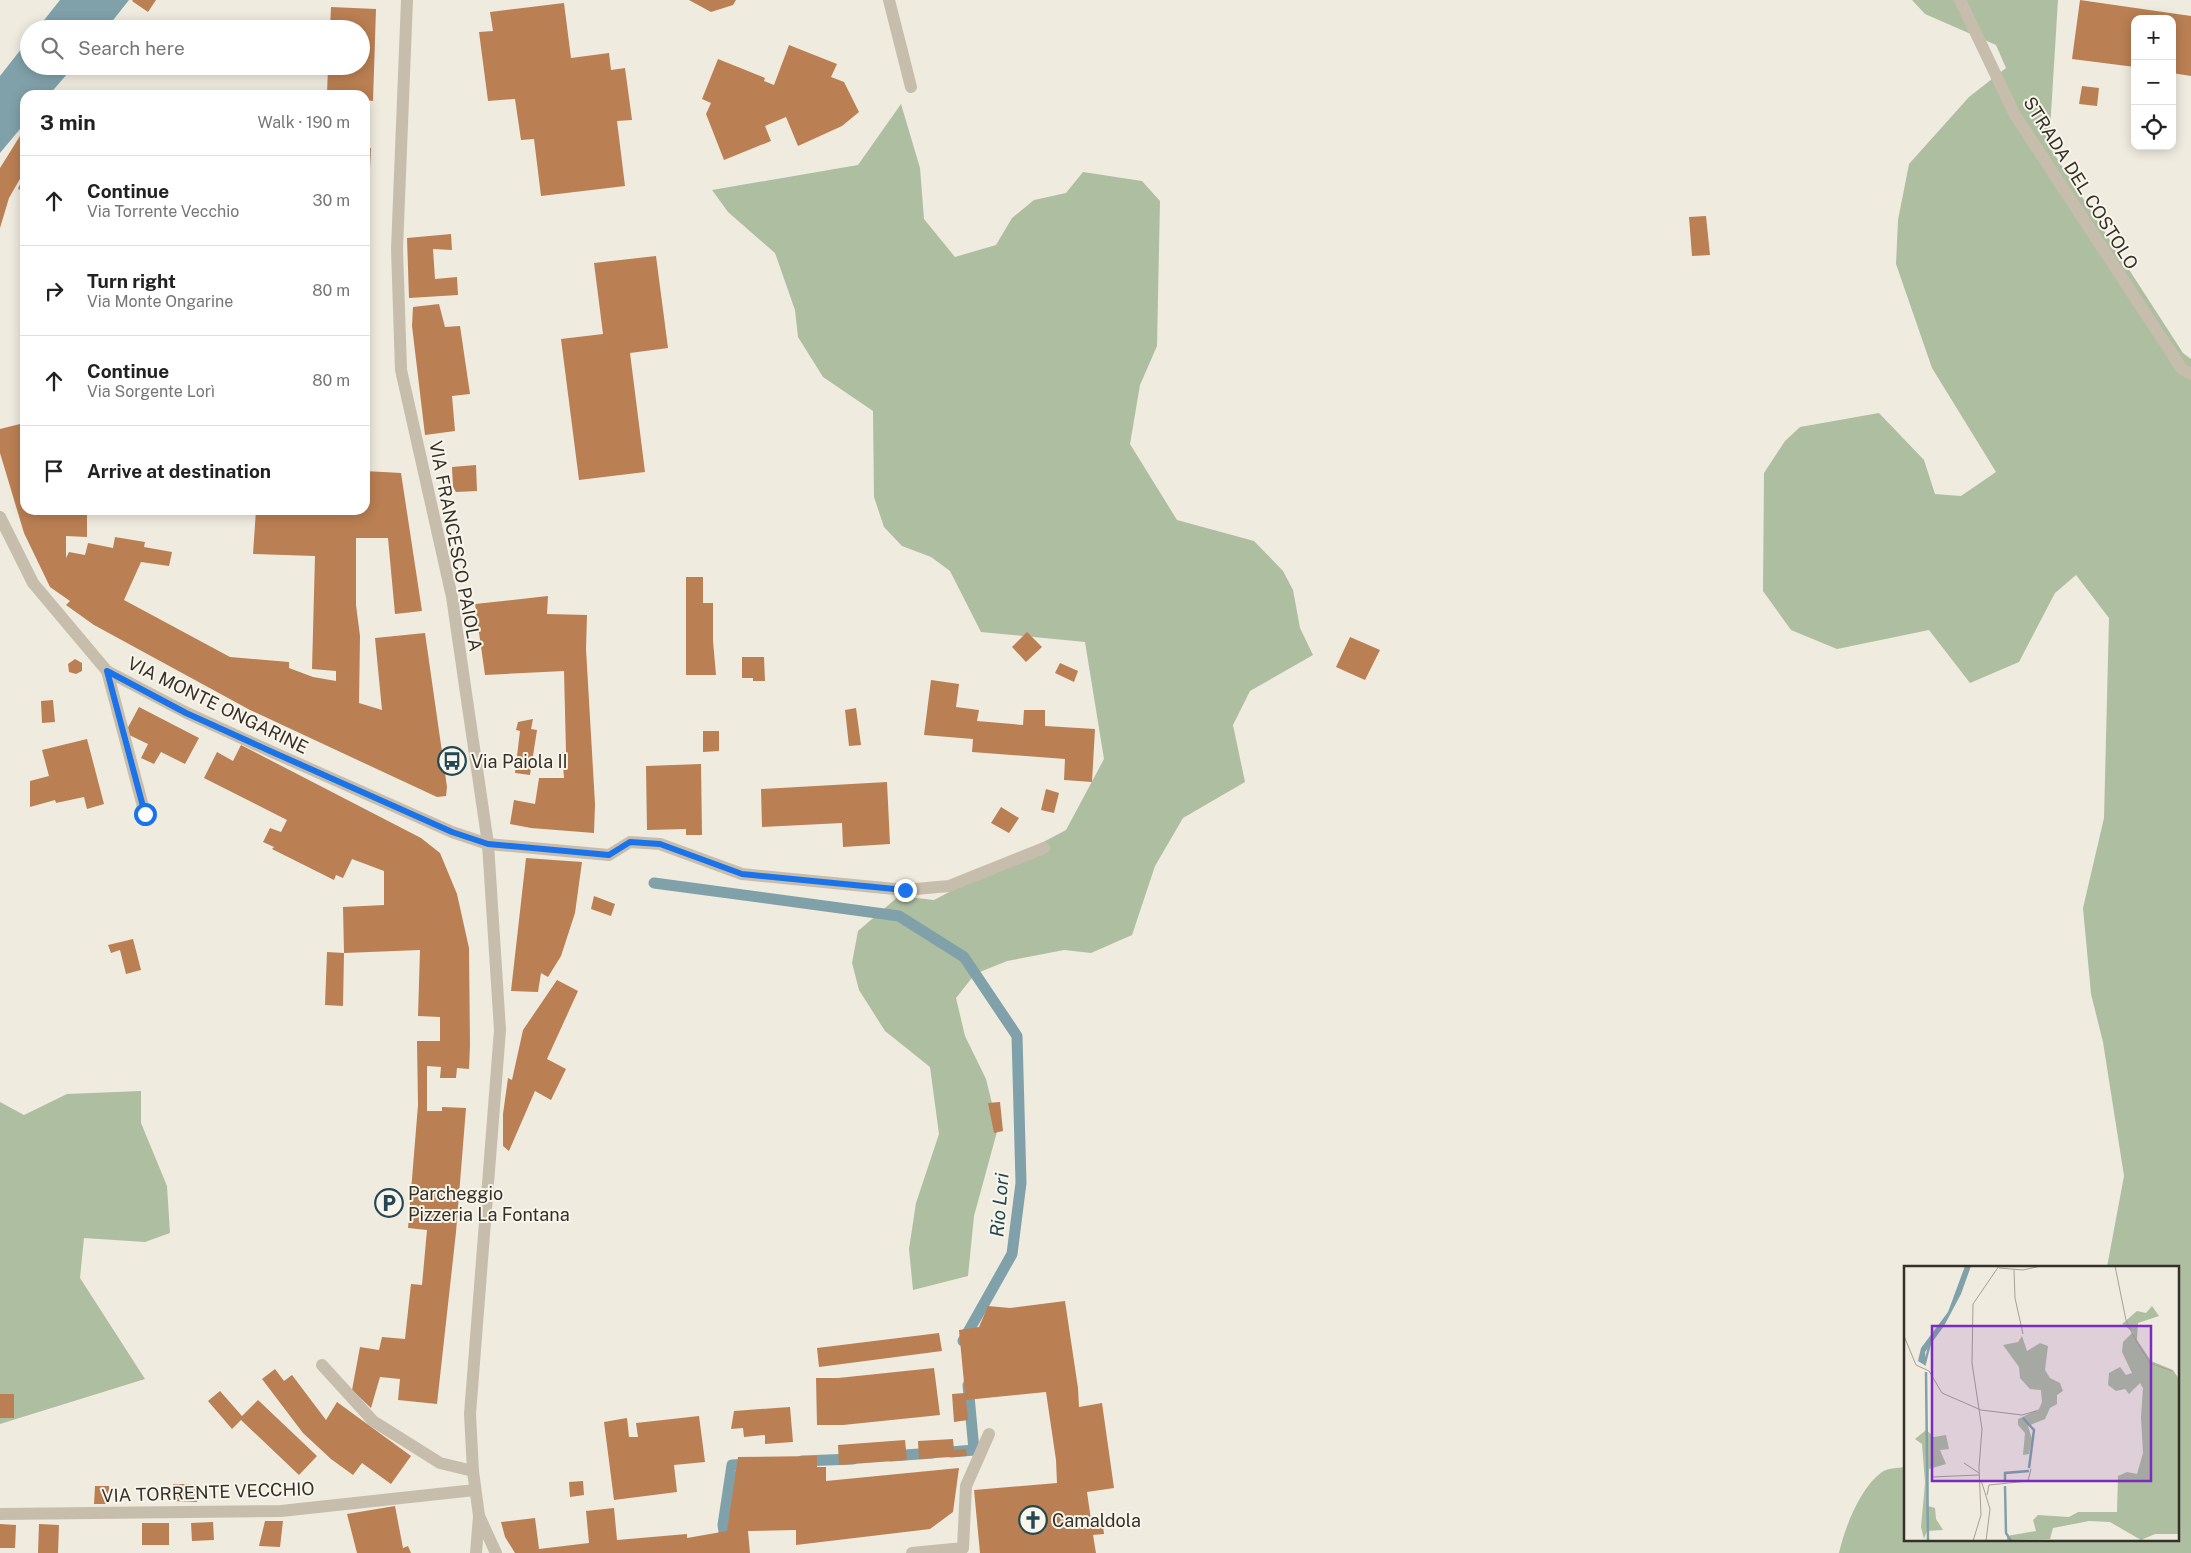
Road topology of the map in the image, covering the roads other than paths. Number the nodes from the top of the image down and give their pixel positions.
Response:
1 (407, 0) edge
2 (889, 0) edge
3 (1960, 0) edge
4 (911, 87) dead end
5 (2191, 374) edge
6 (0, 516) edge
7 (107, 671) junction
8 (145, 814) dead end
9 (488, 844) junction
10 (1044, 848) dead end
11 (322, 1365) dead end
12 (989, 1434) dead end
13 (472, 1471) junction
14 (475, 1490) junction
15 (0, 1514) edge
16 (478, 1516) junction
17 (476, 1553) edge
18 (496, 1553) edge
19 (912, 1553) edge

1 - 9 street, VIA FRANCESCO PAIOLA
2 - 4 street
3 - 5 street, STRADA DEL COSTOLO
6 - 7 street, VIA MONTE ONGARINE
7 - 8 street
7 - 9 street, VIA MONTE ONGARINE
9 - 10 street, VIA MONTE ONGARINE
9 - 13 street, VIA FRANCESCO PAIOLA
11 - 13 street
12 - 19 street
13 - 14 street, VIA FRANCESCO PAIOLA
14 - 15 street, VIA TORRENTE VECCHIO
14 - 16 street, VIA FRANCESCO PAIOLA
16 - 17 street
16 - 18 street

